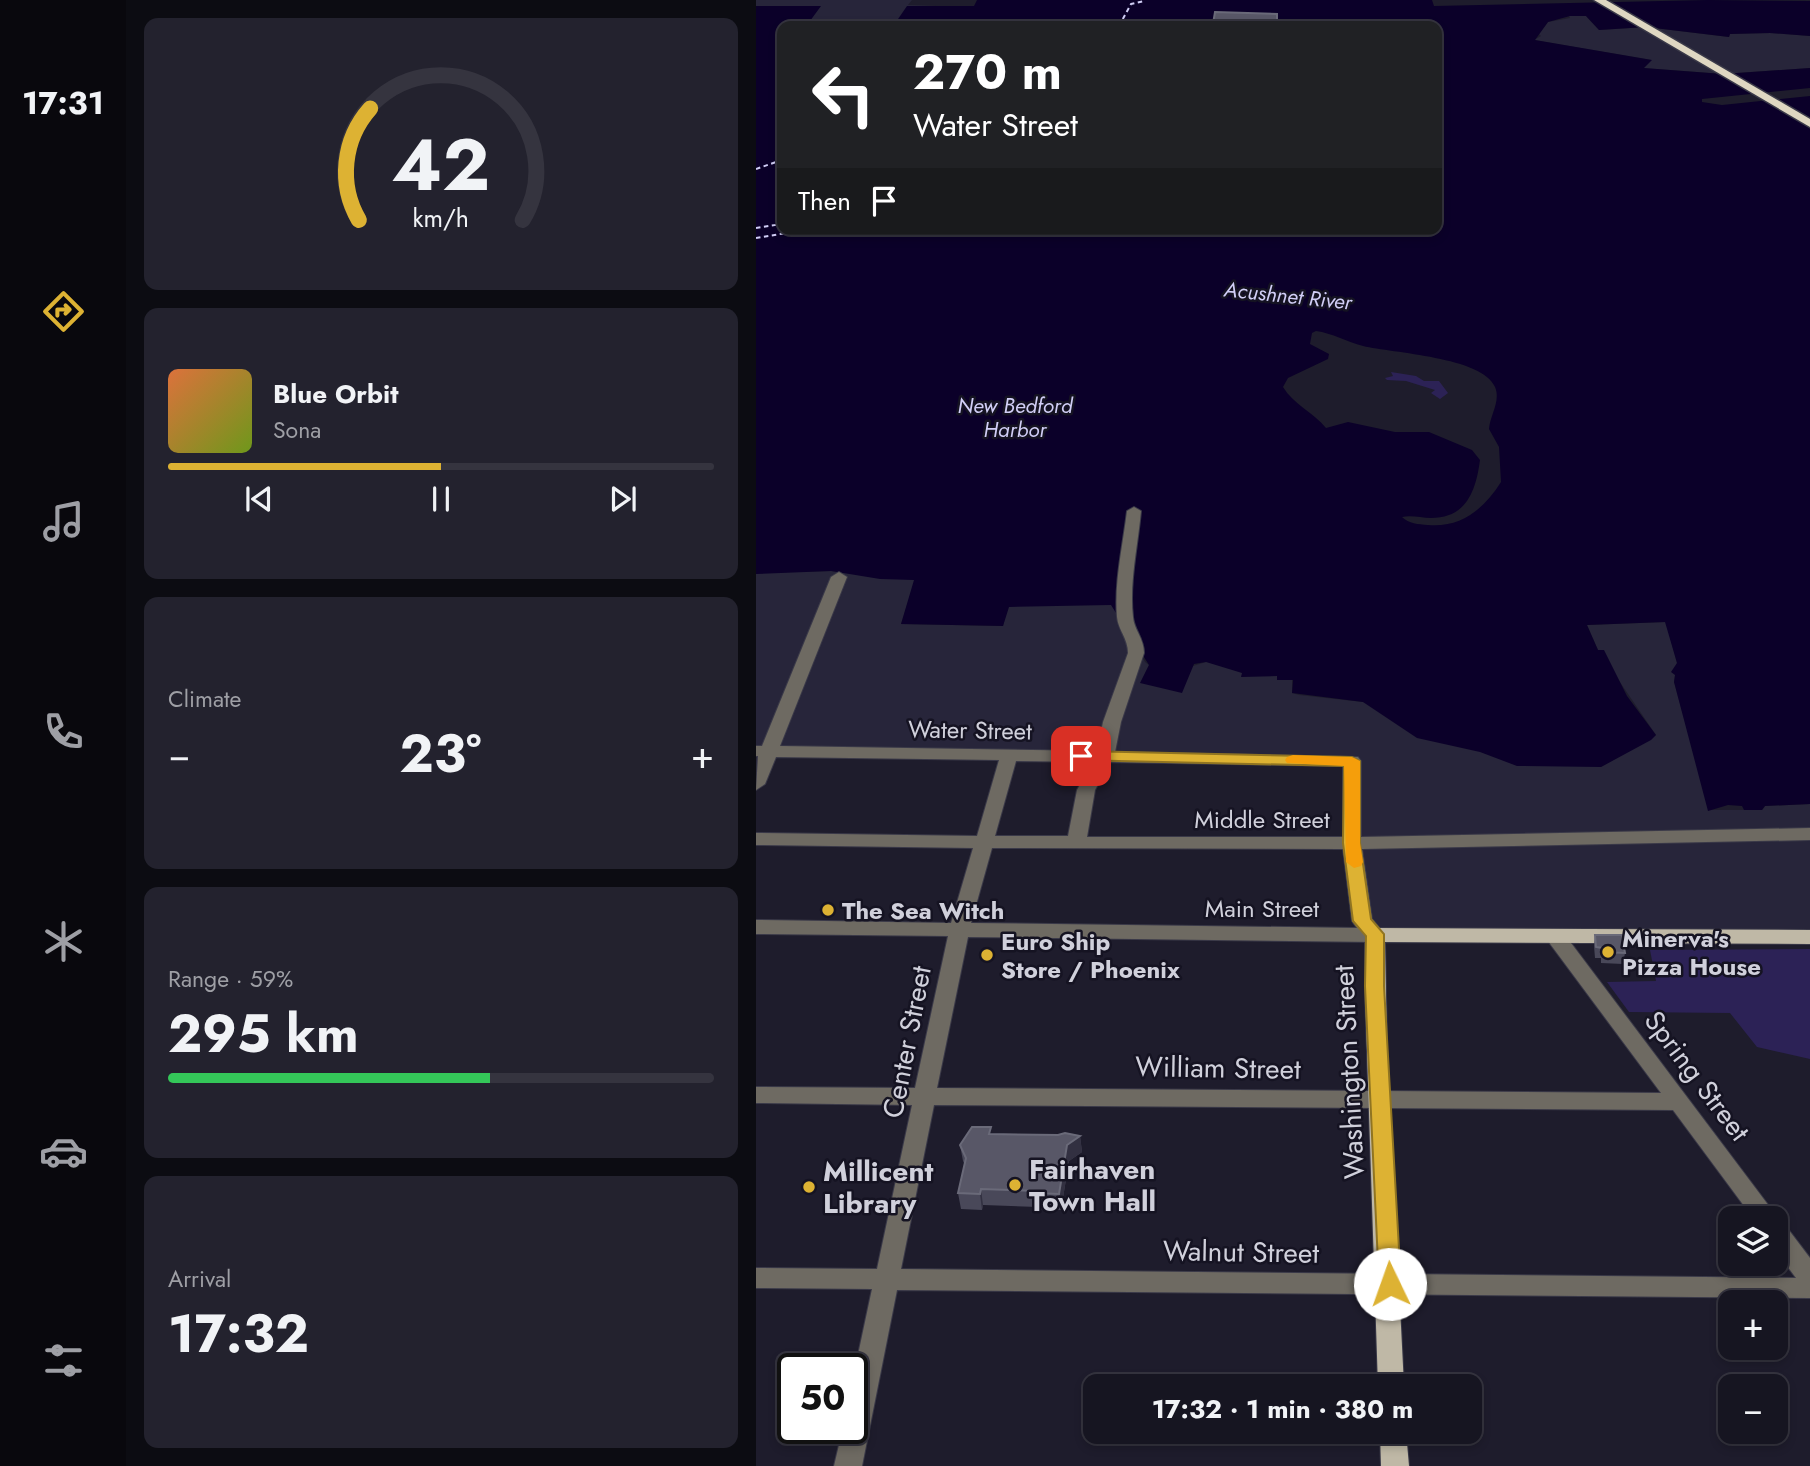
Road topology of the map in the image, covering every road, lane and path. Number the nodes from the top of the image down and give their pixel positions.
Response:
1 (1599, 0) edge
2 (1810, 124) edge
3 (1133, 511) dead end
4 (839, 577) dead end
5 (763, 751) edge
6 (1009, 755) junction
7 (1105, 757) junction
8 (1352, 761) joint
9 (756, 784) edge
10 (1810, 834) edge
11 (756, 839) edge
12 (982, 842) junction
13 (1076, 843) junction
14 (1352, 843) junction
15 (756, 927) edge
16 (959, 930) junction
17 (1375, 934) junction
18 (1555, 936) junction
19 (1810, 937) edge
20 (756, 1096) edge
21 (927, 1097) junction
22 (1380, 1100) junction
23 (1679, 1102) junction
24 (1757, 1206) edge
25 (1788, 1248) edge
26 (1810, 1277) edge
27 (756, 1278) edge
28 (888, 1278) junction
29 (1390, 1284) junction
30 (1810, 1288) edge
31 (1391, 1374) edge
32 (1394, 1444) edge
33 (848, 1466) edge
34 (1395, 1466) edge

1 - 2 highway
3 - 7 street
4 - 5 street
5 - 6 street, Water Street
5 - 9 street
6 - 7 street, Water Street
6 - 12 street, Center Street
7 - 8 street, Water Street
7 - 13 street
8 - 14 street, Washington Street
10 - 14 street, Middle Street
11 - 12 street, Middle Street
12 - 13 street, Middle Street
12 - 16 street, Center Street
13 - 14 street, Middle Street
14 - 17 street, Washington Street
15 - 16 street, Main Street
16 - 17 street, Main Street
16 - 21 street, Center Street
17 - 18 main road, Main Street
17 - 22 main road, Washington Street
18 - 19 main road, Main Street
18 - 23 street, Spring Street
20 - 21 street, William Street
21 - 22 street, William Street
21 - 28 street, Center Street
22 - 23 street, William Street
22 - 29 main road, Washington Street
23 - 24 street, Spring Street
25 - 26 street
27 - 28 street, Walnut Street
28 - 29 street, Walnut Street
28 - 33 street, Center Street
29 - 30 street, Walnut Street
29 - 31 main road, Washington Street
32 - 34 main road

